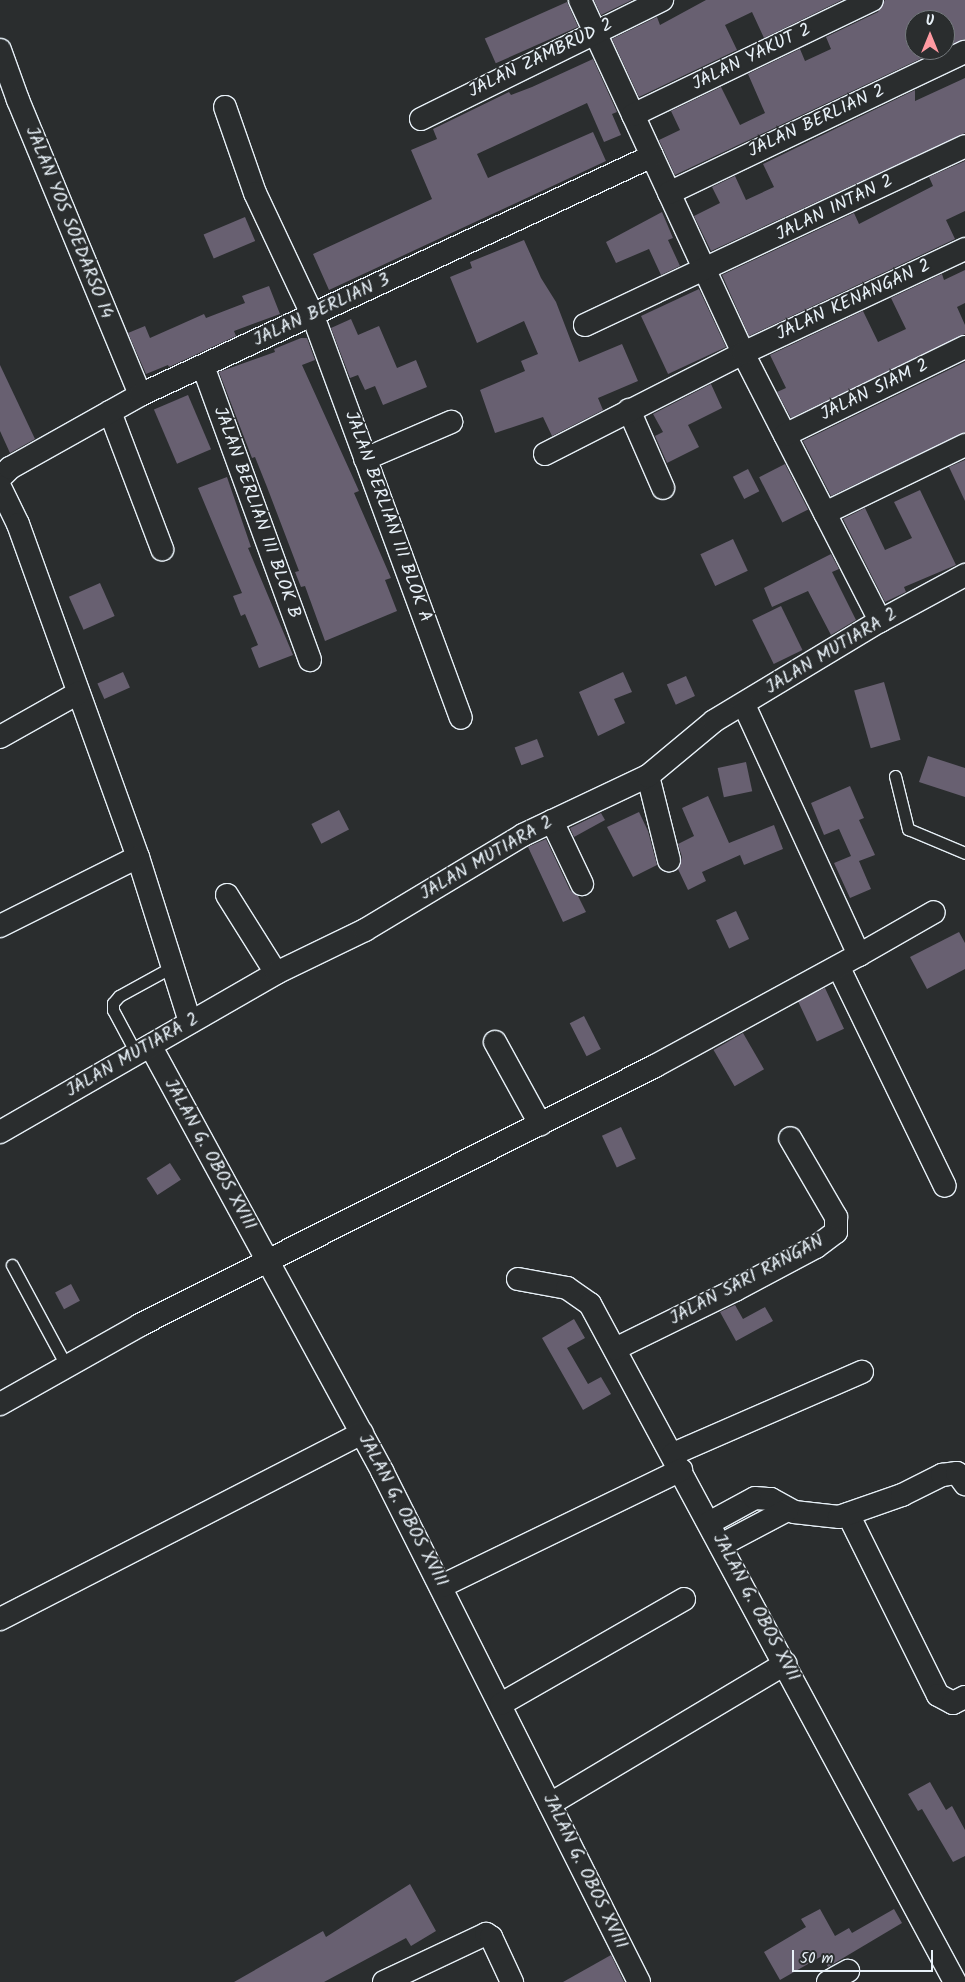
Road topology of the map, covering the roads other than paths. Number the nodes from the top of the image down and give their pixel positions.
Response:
1 (580, 0) edge
2 (662, 0) edge
3 (872, 0) edge
4 (594, 32) junction
5 (0, 50) edge
6 (965, 52) edge
7 (225, 107) dead end
8 (633, 116) junction
9 (421, 119) dead end
10 (965, 146) edge
11 (652, 156) junction
12 (669, 193) junction
13 (965, 249) edge
14 (705, 271) junction
15 (313, 316) junction
16 (584, 325) dead end
17 (965, 347) edge
18 (743, 353) junction
19 (203, 366) junction
20 (140, 395) junction
21 (629, 410) junction
22 (110, 412) junction
23 (451, 422) dead end
24 (785, 435) junction
25 (965, 446) edge
26 (545, 454) dead end
27 (366, 459) junction
28 (0, 478) edge
29 (0, 487) edge
30 (663, 488) dead end
31 (825, 513) junction
32 (162, 549) dead end
33 (965, 575) edge
34 (880, 621) junction
35 (310, 660) dead end
36 (78, 693) junction
37 (744, 705) junction
38 (461, 718) dead end
39 (0, 737) edge
40 (648, 776) junction
41 (895, 776) dead end
42 (552, 821) junction
43 (965, 853) edge
44 (138, 857) junction
45 (669, 860) dead end
46 (582, 884) dead end
47 (227, 895) dead end
48 (934, 912) dead end
49 (0, 926) edge
50 (859, 955) junction
51 (172, 967) junction
52 (839, 968) junction
53 (276, 973) junction
54 (190, 1022) junction
55 (495, 1042) dead end
56 (144, 1051) junction
57 (540, 1124) junction
58 (0, 1132) edge
59 (790, 1138) dead end
60 (945, 1186) dead end
61 (268, 1262) junction
62 (12, 1265) dead end
63 (518, 1279) dead end
64 (615, 1349) junction
65 (67, 1367) junction
66 (862, 1372) dead end
67 (0, 1404) edge
68 (362, 1433) junction
69 (677, 1462) junction
70 (965, 1484) edge
71 (786, 1510) junction
72 (848, 1514) junction
73 (709, 1523) junction
74 (721, 1545) junction
75 (442, 1586) junction
76 (684, 1599) dead end
77 (0, 1619) edge
78 (785, 1664) junction
79 (965, 1697) edge
80 (501, 1704) junction
81 (550, 1804) junction
82 (848, 1971) dead end
83 (384, 1982) edge
84 (512, 1982) edge
85 (639, 1982) edge
86 (828, 1982) edge
87 (955, 1982) edge

1 - 4 street
2 - 4 street, JALAN ZAMBRUD 2
3 - 8 street, JALAN YAKUT 2
4 - 8 street
4 - 9 street, JALAN ZAMBRUD 2
5 - 20 street, JALAN YOS SOEDARSO 14
6 - 12 street, JALAN BERLIAN 2
7 - 15 street, JALAN BERLIAN III BLOK A
8 - 11 street
10 - 14 street, JALAN INTAN 2
11 - 12 street
11 - 15 street, JALAN BERLIAN 3
12 - 14 street
13 - 18 street, JALAN KENANGAN 2
14 - 16 street, JALAN INTAN 2
14 - 18 street
15 - 19 street, JALAN BERLIAN 3
15 - 27 street, JALAN BERLIAN III BLOK A
17 - 24 street, JALAN SIAM 2
18 - 21 street, JALAN KENANGAN 2
18 - 24 street
19 - 20 street, JALAN BERLIAN 3
19 - 35 street, JALAN BERLIAN III BLOK B
20 - 22 street, JALAN BERLIAN 3
21 - 26 street, JALAN KENANGAN 2
21 - 30 street
22 - 28 street, JALAN BERLIAN 3
22 - 32 street
23 - 27 street
24 - 31 street
25 - 31 street
27 - 38 street, JALAN BERLIAN III BLOK A
29 - 36 street
31 - 34 street
33 - 34 street, JALAN MUTIARA 2
34 - 37 street, JALAN MUTIARA 2
36 - 39 street
36 - 44 street
37 - 40 street, JALAN MUTIARA 2
37 - 50 street
40 - 42 street, JALAN MUTIARA 2
40 - 45 street
41 - 43 lane
42 - 46 street
42 - 53 street, JALAN MUTIARA 2
44 - 49 street
44 - 51 street
47 - 53 street
48 - 50 street
50 - 52 street
51 - 54 street
51 - 56 lane
52 - 57 street
52 - 60 street
53 - 54 street, JALAN MUTIARA 2
54 - 56 street, JALAN MUTIARA 2
55 - 57 street
56 - 58 street, JALAN MUTIARA 2
56 - 61 street, JALAN G. OBOS XVIII
57 - 61 street
59 - 64 street, JALAN SARI RANGAN
61 - 65 street
61 - 68 street, JALAN G. OBOS XVIII
62 - 65 lane
63 - 64 street, JALAN G. OBOS XVII
64 - 69 street, JALAN G. OBOS XVII
65 - 67 street
66 - 69 street
68 - 75 street, JALAN G. OBOS XVIII
68 - 77 street
69 - 73 street, JALAN G. OBOS XVII
69 - 75 street
70 - 72 street
71 - 72 street
71 - 73 street
71 - 74 street
72 - 79 street
73 - 74 street, JALAN G. OBOS XVII
74 - 78 street, JALAN G. OBOS XVII
75 - 80 street, JALAN G. OBOS XVIII
76 - 80 street
78 - 81 street
78 - 87 street, JALAN G. OBOS XVII
80 - 81 street, JALAN G. OBOS XVIII
81 - 85 street, JALAN G. OBOS XVIII
82 - 86 street
83 - 84 street

